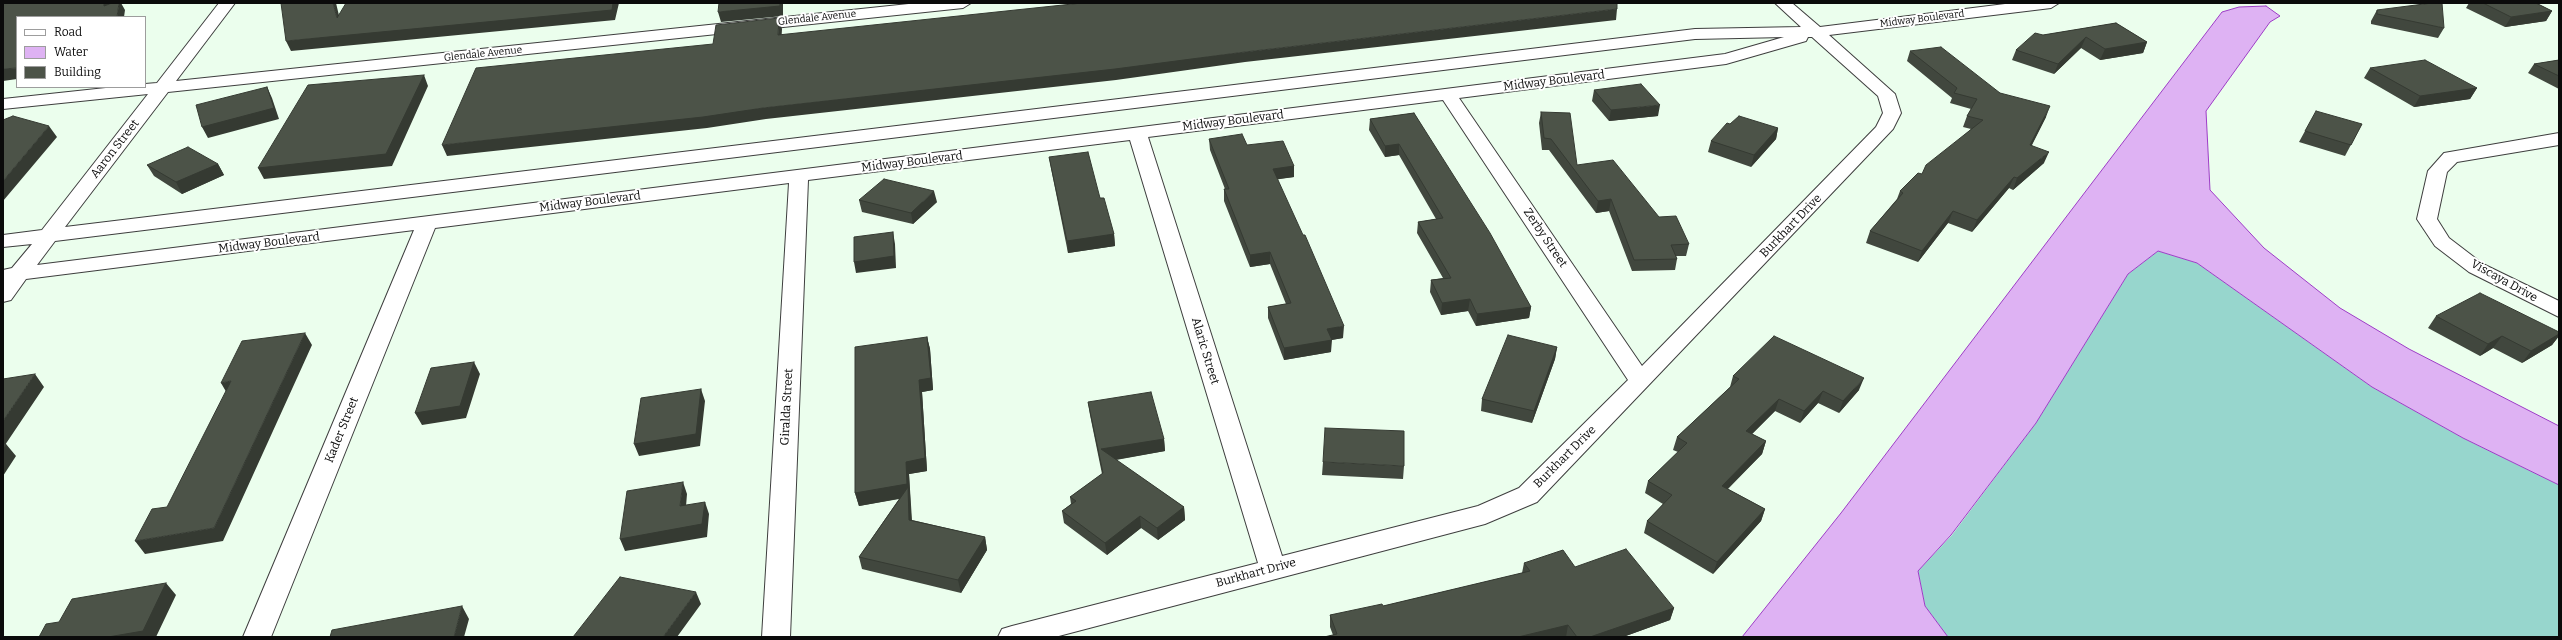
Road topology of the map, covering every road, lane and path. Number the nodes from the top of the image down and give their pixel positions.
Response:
1 (227, 3) edge
2 (963, 3) edge
3 (1783, 3) edge
4 (2051, 3) edge
5 (1817, 32) junction
6 (162, 88) junction
7 (1448, 94) junction
8 (3, 104) edge
9 (1137, 133) junction
10 (2559, 140) edge
11 (799, 176) junction
12 (427, 223) junction
13 (48, 235) junction
14 (3, 240) edge
15 (11, 275) edge
16 (3, 294) edge
17 (2559, 310) edge
18 (1641, 381) junction
19 (1273, 569) junction
20 (257, 637) edge
21 (776, 637) edge
22 (1012, 637) edge

1 - 6 street, Aaron Street
2 - 6 street, Glendale Avenue
3 - 5 street, Burkhart Drive
4 - 5 street, Midway Boulevard
5 - 7 street, Midway Boulevard
5 - 13 street, Midway Boulevard
5 - 18 street, Burkhart Drive
6 - 8 street, Glendale Avenue
6 - 13 street, Aaron Street
7 - 9 street, Midway Boulevard
7 - 18 street, Zerby Street
9 - 11 street, Midway Boulevard
9 - 19 street, Alaric Street
10 - 17 street, Viscaya Drive
11 - 12 street, Midway Boulevard
11 - 21 street, Giralda Street
12 - 15 street, Midway Boulevard
12 - 20 street, Kader Street
13 - 14 street, Midway Boulevard
13 - 15 street, Aaron Street
15 - 16 street, Aaron Street
18 - 19 street, Burkhart Drive
19 - 22 street, Burkhart Drive

